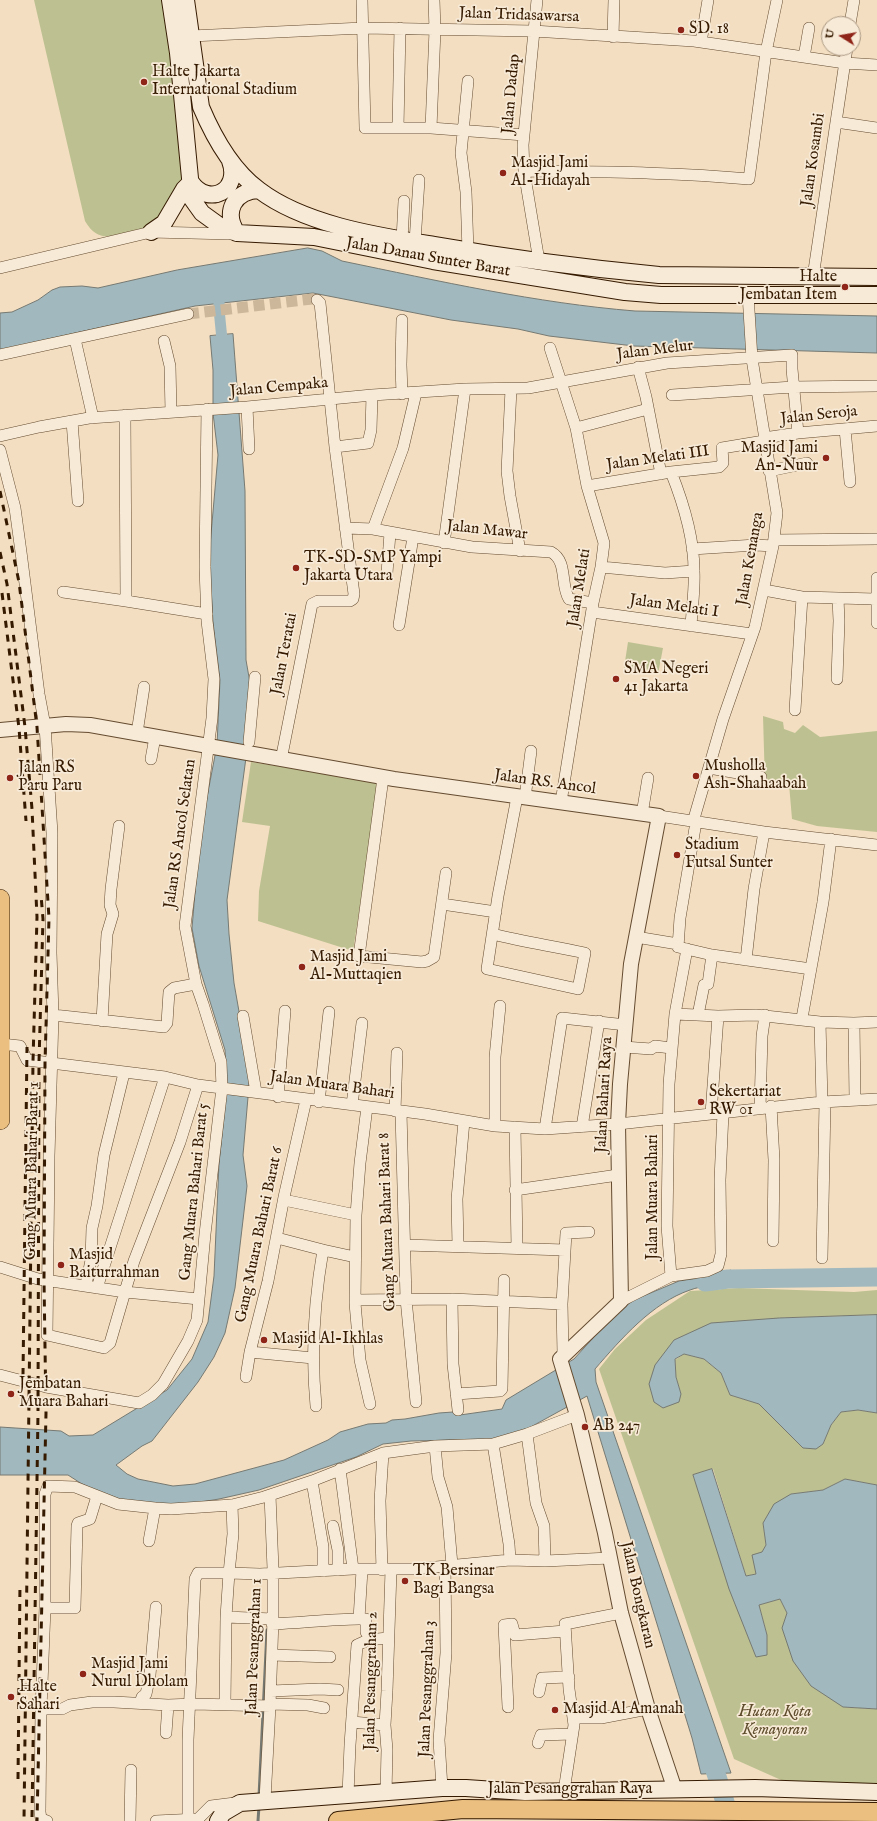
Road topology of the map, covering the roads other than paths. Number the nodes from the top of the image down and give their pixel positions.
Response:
1 (170, 0) edge
2 (186, 0) edge
3 (362, 0) edge
4 (434, 0) edge
5 (537, 0) edge
6 (614, 0) edge
7 (708, 0) edge
8 (777, 0) edge
9 (854, 0) edge
10 (851, 16) edge
11 (363, 28) junction
12 (400, 28) junction
13 (808, 28) dead end
14 (435, 30) junction
15 (533, 30) junction
16 (191, 36) junction
17 (613, 36) junction
18 (701, 42) junction
19 (766, 52) junction
20 (846, 56) edge
21 (804, 57) junction
22 (845, 63) junction
23 (877, 65) edge
24 (468, 82) dead end
25 (836, 122) junction
26 (398, 128) junction
27 (431, 128) junction
28 (877, 128) edge
29 (463, 132) junction
30 (524, 135) junction
31 (230, 161) junction
32 (524, 172) junction
33 (419, 180) dead end
34 (191, 182) junction
35 (259, 190) junction
36 (404, 201) dead end
37 (151, 232) junction
38 (241, 233) junction
39 (409, 241) junction
40 (468, 251) junction
41 (541, 267) junction
42 (0, 268) edge
43 (813, 277) junction
44 (877, 277) edge
45 (877, 295) edge
46 (317, 300) dead end
47 (748, 300) junction
48 (188, 314) tunnel mouth
49 (402, 320) dead end
50 (75, 338) junction
51 (164, 340) dead end
52 (550, 348) dead end
53 (0, 355) edge
54 (752, 355) junction
55 (638, 367) junction
56 (562, 381) junction
57 (877, 386) edge
58 (793, 387) junction
59 (465, 389) junction
60 (511, 389) junction
61 (757, 390) junction
62 (416, 393) junction
63 (402, 394) junction
64 (372, 395) junction
65 (672, 395) dead end
66 (331, 400) junction
67 (243, 408) junction
68 (209, 409) junction
69 (648, 409) junction
70 (171, 412) junction
71 (125, 415) junction
72 (94, 418) junction
73 (72, 421) junction
74 (877, 426) edge
75 (576, 428) junction
76 (845, 429) junction
77 (798, 433) junction
78 (0, 436) edge
79 (764, 440) junction
80 (334, 446) junction
81 (249, 449) dead end
82 (0, 450) edge
83 (807, 463) dead end
84 (769, 471) junction
85 (666, 473) junction
86 (850, 482) dead end
87 (587, 486) junction
88 (78, 501) dead end
89 (345, 528) junction
90 (373, 529) junction
91 (390, 533) junction
92 (413, 537) junction
93 (877, 539) edge
94 (444, 543) junction
95 (773, 543) junction
96 (692, 549) junction
97 (520, 551) junction
98 (601, 567) junction
99 (694, 571) junction
100 (387, 573) dead end
101 (877, 578) edge
102 (764, 590) junction
103 (63, 592) dead end
104 (802, 597) junction
105 (838, 598) junction
106 (876, 599) junction
107 (126, 601) junction
108 (593, 608) junction
109 (207, 614) junction
110 (877, 623) edge
111 (399, 625) dead end
112 (691, 626) junction
113 (752, 634) junction
114 (255, 677) dead end
115 (837, 679) dead end
116 (144, 687) dead end
117 (795, 710) dead end
118 (45, 726) junction
119 (0, 730) edge
120 (138, 734) junction
121 (155, 737) junction
122 (212, 746) junction
123 (248, 747) junction
124 (531, 751) dead end
125 (151, 759) dead end
126 (280, 760) junction
127 (709, 768) junction
128 (761, 777) dead end
129 (383, 778) junction
130 (648, 778) dead end
131 (521, 797) junction
132 (561, 802) junction
133 (642, 814) junction
134 (659, 816) junction
135 (695, 822) junction
136 (119, 826) dead end
137 (764, 832) junction
138 (831, 839) junction
139 (877, 845) edge
140 (446, 873) dead end
141 (0, 899) edge
142 (442, 904) junction
143 (496, 912) junction
144 (493, 934) junction
145 (636, 937) junction
146 (682, 946) junction
147 (712, 955) junction
148 (746, 960) junction
149 (811, 970) junction
150 (196, 984) junction
151 (500, 1006) dead end
152 (285, 1011) dead end
153 (329, 1012) dead end
154 (675, 1014) junction
155 (53, 1015) junction
156 (698, 1015) junction
157 (764, 1015) junction
158 (243, 1016) dead end
159 (718, 1016) junction
160 (802, 1018) junction
161 (102, 1021) junction
162 (599, 1021) junction
163 (820, 1022) junction
164 (877, 1022) edge
165 (362, 1023) dead end
166 (854, 1023) junction
167 (626, 1025) junction
168 (1, 1044) edge
169 (624, 1047) junction
170 (671, 1048) junction
171 (397, 1053) dead end
172 (51, 1063) junction
173 (124, 1073) junction
174 (165, 1077) junction
175 (198, 1085) junction
176 (223, 1088) junction
177 (254, 1092) junction
178 (278, 1096) junction
179 (877, 1099) edge
180 (306, 1100) junction
181 (855, 1100) junction
182 (320, 1102) junction
183 (823, 1102) junction
184 (352, 1105) junction
185 (367, 1107) junction
186 (765, 1107) junction
187 (398, 1111) junction
188 (723, 1113) junction
189 (711, 1114) junction
190 (670, 1118) junction
191 (0, 1120) edge
192 (464, 1121) junction
193 (618, 1124) junction
194 (495, 1126) junction
195 (515, 1127) junction
196 (582, 1127) junction
197 (545, 1129) junction
198 (618, 1175) junction
199 (515, 1190) junction
200 (284, 1200) junction
201 (356, 1215) junction
202 (588, 1232) dead end
203 (277, 1238) junction
204 (773, 1241) dead end
205 (91, 1243) junction
206 (405, 1245) junction
207 (458, 1246) junction
208 (516, 1248) junction
209 (110, 1250) junction
210 (323, 1250) junction
211 (565, 1250) junction
212 (355, 1257) junction
213 (822, 1258) dead end
214 (0, 1268) edge
215 (671, 1276) junction
216 (47, 1280) junction
217 (504, 1280) dead end
218 (92, 1287) junction
219 (125, 1292) junction
220 (199, 1299) junction
221 (406, 1299) junction
222 (452, 1299) junction
223 (355, 1300) junction
224 (503, 1300) junction
225 (621, 1301) junction
226 (562, 1304) junction
227 (250, 1352) junction
228 (313, 1358) junction
229 (562, 1358) junction
230 (0, 1375) edge
231 (246, 1376) dead end
232 (456, 1394) junction
233 (416, 1402) dead end
234 (370, 1404) dead end
235 (316, 1406) dead end
236 (458, 1410) dead end
237 (575, 1410) junction
238 (527, 1434) junction
239 (493, 1444) junction
240 (435, 1446) junction
241 (383, 1453) junction
242 (340, 1469) junction
243 (312, 1481) junction
244 (97, 1496) junction
245 (267, 1496) junction
246 (232, 1505) junction
247 (155, 1508) junction
248 (333, 1526) dead end
249 (150, 1541) dead end
250 (610, 1558) junction
251 (510, 1560) junction
252 (545, 1561) junction
253 (449, 1566) junction
254 (357, 1569) junction
255 (338, 1570) junction
256 (386, 1570) junction
257 (323, 1572) junction
258 (229, 1573) junction
259 (264, 1574) junction
260 (156, 1607) dead end
261 (45, 1608) junction
262 (621, 1613) junction
263 (226, 1617) junction
264 (359, 1619) junction
265 (270, 1620) junction
266 (565, 1631) junction
267 (388, 1638) junction
268 (371, 1640) junction
269 (272, 1655) junction
270 (330, 1658) dead end
271 (568, 1677) junction
272 (338, 1690) dead end
273 (271, 1691) junction
274 (539, 1692) dead end
275 (140, 1703) junction
276 (190, 1704) junction
277 (225, 1704) junction
278 (168, 1706) junction
279 (268, 1706) junction
280 (508, 1707) dead end
281 (324, 1708) dead end
282 (41, 1709) junction
283 (648, 1709) junction
284 (573, 1718) junction
285 (352, 1722) junction
286 (385, 1725) junction
287 (166, 1733) dead end
288 (572, 1734) junction
289 (538, 1743) dead end
290 (131, 1770) dead end
291 (442, 1788) junction
292 (675, 1790) junction
293 (564, 1791) junction
294 (877, 1792) edge
295 (386, 1793) junction
296 (348, 1795) junction
297 (264, 1800) junction
298 (240, 1803) junction
299 (877, 1812) edge
300 (188, 1819) junction
301 (47, 1821) edge
302 (130, 1821) edge
303 (156, 1821) edge
304 (218, 1821) edge
305 (338, 1821) edge

1 - 34 main road, Jalan Danau Sunter Barat
2 - 16 main road, Jalan Danau Sunter Barat
3 - 11 street
4 - 14 street
5 - 15 street, Jalan Dadap
6 - 17 street
7 - 18 street
8 - 19 street
9 - 10 street
11 - 12 street, Jalan Tridasawarsa
11 - 16 street, Jalan Tridasawarsa
11 - 26 street
12 - 14 street, Jalan Tridasawarsa
12 - 26 street
13 - 21 street
14 - 15 street, Jalan Tridasawarsa
14 - 27 street
15 - 17 street, Jalan Tridasawarsa
15 - 30 street, Jalan Dadap
16 - 31 main road, Jalan Danau Sunter Barat
17 - 18 street, Jalan Tridasawarsa
18 - 19 street, Jalan Tridasawarsa
19 - 21 street, Jalan Tridasawarsa
19 - 32 street
20 - 22 street, Jalan Kosambi
21 - 22 street, Jalan Tridasawarsa
22 - 23 street, Jalan Tridasawarsa
22 - 25 street, Jalan Kosambi
24 - 29 street
25 - 28 street
25 - 43 street, Jalan Kosambi
26 - 27 street
27 - 29 street
29 - 30 street
29 - 40 street
30 - 32 street, Jalan Dadap
31 - 34 main road
31 - 35 main road, Jalan Danau Sunter Barat
32 - 41 street, Jalan Dadap
33 - 39 street
34 - 37 main road
34 - 38 main road, Jalan Danau Sunter Barat
35 - 38 main road
35 - 39 main road, Jalan Danau Sunter Barat
36 - 39 street
37 - 38 street
37 - 42 street
38 - 41 main road, Jalan Danau Sunter Barat
39 - 40 main road, Jalan Danau Sunter Barat
40 - 41 main road, Jalan Danau Sunter Barat
41 - 43 main road, Jalan Danau Sunter Barat
41 - 47 main road, Jalan Danau Sunter Barat
43 - 44 main road, Jalan Danau Sunter Barat
45 - 47 main road, Jalan Danau Sunter Barat
46 - 66 street, Jalan Teratai
47 - 54 street, Jalan Kenanga
48 - 50 street
49 - 63 street
50 - 53 street
50 - 72 street
51 - 70 street
52 - 56 street, Jalan Melati
54 - 55 street, Jalan Melur
54 - 58 street, Jalan Melur
54 - 61 street, Jalan Kenanga
55 - 56 street, Jalan Melur
55 - 69 street
56 - 60 street, Jalan Cempaka
56 - 75 street, Jalan Melati
57 - 58 street
58 - 61 street
58 - 77 street
59 - 60 street, Jalan Cempaka
59 - 62 street, Jalan Cempaka
59 - 94 street
60 - 97 street
61 - 65 street
61 - 79 street, Jalan Kenanga
62 - 63 street, Jalan Cempaka
62 - 90 street
63 - 64 street, Jalan Cempaka
64 - 66 street, Jalan Cempaka
64 - 80 street
66 - 67 street, Jalan Cempaka
66 - 80 street, Jalan Teratai
67 - 68 street, Jalan Cempaka
67 - 81 street
68 - 70 street, Jalan Cempaka
68 - 109 street, Jalan RS Ancol Selatan
69 - 75 street
69 - 85 street
70 - 71 street, Jalan Cempaka
71 - 72 street, Jalan Cempaka
71 - 107 street
72 - 73 street, Jalan Cempaka
73 - 78 street, Jalan Cempaka
73 - 88 street
74 - 76 street, Jalan Seroja
75 - 87 street, Jalan Melati
76 - 77 street, Jalan Seroja
76 - 86 street
77 - 79 street, Jalan Seroja
79 - 84 street, Jalan Kenanga
79 - 85 street, Jalan Melati III
80 - 89 street, Jalan Teratai
82 - 118 street, Gang Muara Bahari Barat 1
83 - 84 street
84 - 95 street, Jalan Kenanga
85 - 87 street, Jalan Melati III
85 - 96 street
87 - 98 street, Jalan Melati
89 - 90 street, Jalan Mawar
89 - 126 street, Jalan Teratai
90 - 91 street, Jalan Mawar
91 - 92 street, Jalan Mawar
91 - 100 street
92 - 94 street, Jalan Mawar
92 - 111 street
93 - 95 street
94 - 97 street, Jalan Mawar
95 - 96 street
95 - 102 street, Jalan Kenanga
96 - 99 street
97 - 108 street, Jalan Mawar
98 - 99 street
98 - 108 street, Jalan Melati
99 - 112 street
101 - 106 street
102 - 104 street
102 - 113 street, Jalan Kenanga
103 - 107 street
104 - 105 street
104 - 117 street
105 - 106 street
105 - 115 street
106 - 110 street
107 - 109 street
108 - 112 street, Jalan Melati I
108 - 132 street, Jalan Melati
109 - 122 street, Jalan RS Ancol Selatan
112 - 113 street, Jalan Melati I
113 - 127 street, Jalan Kenanga
114 - 123 street
116 - 120 street
118 - 119 street, Jalan RS. Ancol
118 - 120 street, Jalan RS. Ancol
118 - 155 street, Gang Muara Bahari Barat 1
120 - 121 street, Jalan RS. Ancol
121 - 122 street, Jalan RS. Ancol
121 - 125 street
122 - 123 street, Jalan RS. Ancol
122 - 150 street, Jalan RS Ancol Selatan
123 - 126 street, Jalan RS. Ancol
124 - 131 street
126 - 129 street, Jalan RS. Ancol
127 - 128 street
127 - 135 street, Jalan Kenanga
129 - 131 street, Jalan RS. Ancol
129 - 142 street
130 - 133 street
131 - 132 street, Jalan RS. Ancol
131 - 143 street
132 - 133 street, Jalan RS. Ancol
133 - 134 street, Jalan RS. Ancol
134 - 135 street, Jalan RS. Ancol
134 - 145 street, Jalan Bahari Raya
135 - 137 street, Jalan RS. Ancol
135 - 146 street, Jalan Kenanga
136 - 161 street
137 - 138 street, Jalan RS. Ancol
137 - 148 street
138 - 139 street, Jalan RS. Ancol
138 - 149 street
140 - 142 street
141 - 168 highway
142 - 143 street
143 - 144 street
144 - 144 street
145 - 146 street
145 - 167 street, Jalan Bahari Raya
146 - 147 street
146 - 154 street, Jalan Kenanga
147 - 148 street
147 - 156 street
148 - 149 street
149 - 160 street
150 - 161 street
150 - 176 street, Gang Muara Bahari Barat 5
151 - 194 street
152 - 178 street
153 - 182 street
154 - 156 street
154 - 170 street, Jalan Kenanga
155 - 161 street
155 - 172 street, Gang Muara Bahari Barat 1
156 - 159 street
157 - 159 street
157 - 160 street
157 - 186 street
158 - 177 street
159 - 189 street
160 - 163 street
162 - 167 street
162 - 196 street
162 - 197 street
163 - 166 street
163 - 183 street
164 - 166 street
165 - 184 street
166 - 181 street
167 - 169 street, Jalan Bahari Raya
168 - 172 street, Jalan Muara Bahari
168 - 191 highway
169 - 170 street
169 - 193 street, Jalan Bahari Raya
170 - 190 street, Jalan Kenanga
171 - 187 street, Gang Muara Bahari Barat 8
172 - 173 street, Jalan Muara Bahari
172 - 216 street, Gang Muara Bahari Barat 1
173 - 174 street, Jalan Muara Bahari
173 - 205 street
174 - 175 street, Jalan Muara Bahari
174 - 209 street
175 - 176 street, Jalan Muara Bahari
175 - 219 street
176 - 177 street, Jalan Muara Bahari
176 - 220 street, Gang Muara Bahari Barat 5
177 - 178 street, Jalan Muara Bahari
178 - 180 street, Jalan Muara Bahari
179 - 181 street, Jalan Muara Bahari
180 - 182 street, Jalan Muara Bahari
180 - 200 street, Gang Muara Bahari Barat 6
181 - 183 street, Jalan Muara Bahari
182 - 184 street, Jalan Muara Bahari
183 - 186 street, Jalan Muara Bahari
183 - 213 street
184 - 185 street, Jalan Muara Bahari
185 - 187 street, Jalan Muara Bahari
185 - 201 street
186 - 188 street, Jalan Muara Bahari
186 - 204 street
187 - 192 street, Jalan Muara Bahari
187 - 206 street, Gang Muara Bahari Barat 8
188 - 189 street, Jalan Muara Bahari
188 - 215 street, Jalan Muara Bahari
189 - 190 street, Jalan Muara Bahari
190 - 193 street, Jalan Muara Bahari
190 - 215 street, Jalan Muara Bahari
192 - 194 street, Jalan Muara Bahari
192 - 207 street
193 - 196 street, Jalan Muara Bahari
193 - 198 street, Jalan Bahari Raya
194 - 195 street, Jalan Muara Bahari
195 - 197 street, Jalan Muara Bahari
195 - 199 street
196 - 197 street, Jalan Muara Bahari
198 - 199 street
198 - 225 street, Jalan Bahari Raya
199 - 208 street
200 - 201 street
200 - 203 street, Gang Muara Bahari Barat 6
201 - 212 street
202 - 211 street
203 - 210 street
203 - 227 street, Gang Muara Bahari Barat 6
205 - 209 street
205 - 218 street
206 - 207 street
206 - 221 street, Gang Muara Bahari Barat 8
207 - 208 street
208 - 211 street
209 - 218 street
210 - 212 street
210 - 228 street
211 - 226 street
212 - 223 street
214 - 216 street
215 - 225 street, Jalan Muara Bahari
216 - 218 street
216 - 219 street, Gang Muara Bahari Barat 1
217 - 224 street
218 - 219 street
219 - 220 street
220 - 230 street, Gang Muara Bahari Barat 5
221 - 222 street
221 - 223 street
221 - 233 street, Gang Muara Bahari Barat 8
222 - 224 street
222 - 232 street
223 - 234 street
224 - 226 street
224 - 232 street
225 - 229 street
226 - 229 street
227 - 228 street
227 - 231 street, Gang Muara Bahari Barat 6
228 - 235 street
229 - 237 street
232 - 236 street
237 - 238 street
237 - 250 street, Jalan Bongkaran
238 - 239 street
238 - 252 street
239 - 240 street
239 - 251 street
240 - 241 street
240 - 253 street, Jalan Pesanggrahan 3
241 - 242 street
241 - 256 street, Jalan Pesanggrahan 2
242 - 243 street
242 - 254 street
243 - 245 street
243 - 257 street
244 - 247 street
244 - 261 street
244 - 261 street
245 - 246 street
245 - 259 street, Jalan Pesanggrahan 1
246 - 247 street
246 - 258 street
247 - 249 street
248 - 255 street
250 - 252 street
250 - 262 street, Jalan Bongkaran
251 - 252 street
251 - 253 street
253 - 256 street
253 - 291 street, Jalan Pesanggrahan 3
254 - 255 street
254 - 256 street
254 - 264 street
255 - 257 street
256 - 267 street, Jalan Pesanggrahan 2
257 - 259 street
258 - 259 street
258 - 263 street
258 - 276 street
259 - 265 street, Jalan Pesanggrahan 1
260 - 275 street
261 - 282 street
262 - 266 street
262 - 283 street, Jalan Bongkaran
263 - 265 street
263 - 277 street
264 - 265 street
264 - 268 street
265 - 269 street, Jalan Pesanggrahan 1
266 - 271 street
266 - 280 street
267 - 268 street
267 - 286 street, Jalan Pesanggrahan 2
268 - 285 street
269 - 270 street
269 - 273 street, Jalan Pesanggrahan 1
271 - 274 street
271 - 284 street
272 - 273 street
273 - 279 street, Jalan Pesanggrahan 1
275 - 278 street
275 - 282 street
276 - 277 street
276 - 278 street
276 - 300 street
277 - 279 street
278 - 287 street
279 - 281 street
279 - 297 street, Jalan Pesanggrahan 1
282 - 301 street
283 - 284 street
283 - 292 street, Jalan Bongkaran
284 - 288 street
285 - 286 street
285 - 296 street
286 - 295 street, Jalan Pesanggrahan 2
288 - 289 street
288 - 293 street
290 - 302 street
291 - 293 main road, Jalan Pesanggrahan Raya
291 - 295 main road, Jalan Pesanggrahan Raya
292 - 293 main road, Jalan Pesanggrahan Raya
292 - 294 main road, Jalan Pesanggrahan Raya
295 - 296 main road, Jalan Pesanggrahan Raya
296 - 297 main road, Jalan Pesanggrahan Raya
297 - 298 main road, Jalan Pesanggrahan Raya
298 - 300 street
298 - 304 main road
299 - 305 main road
300 - 303 street

